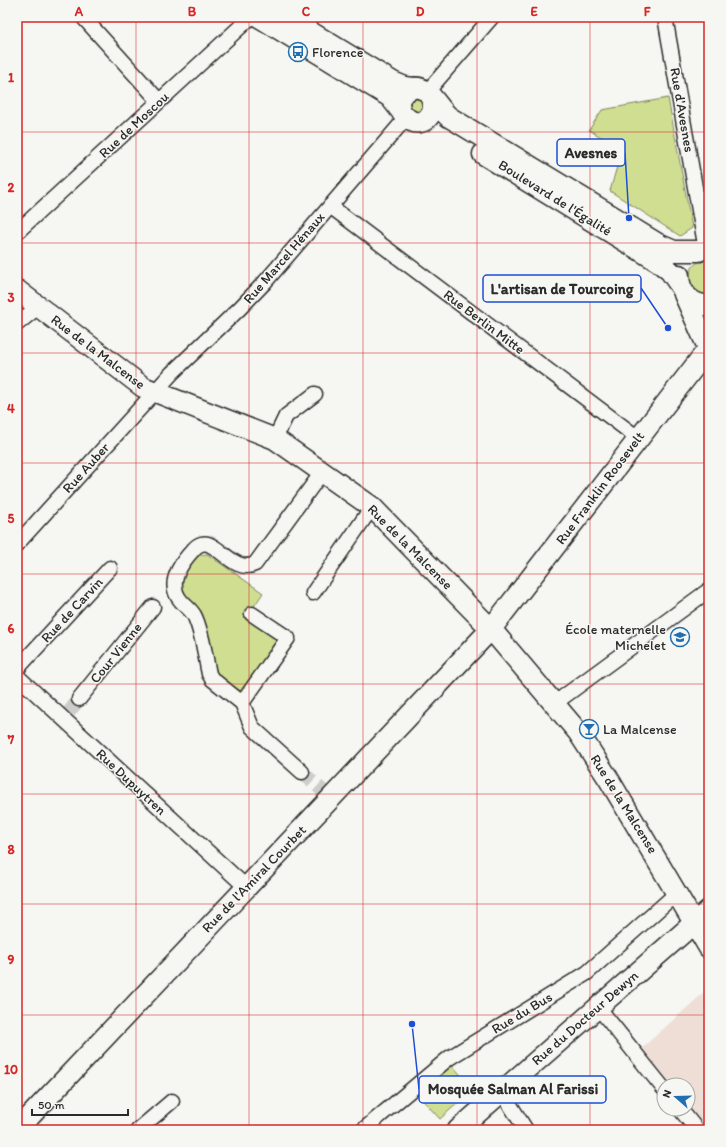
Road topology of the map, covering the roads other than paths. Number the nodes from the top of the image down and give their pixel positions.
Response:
1 (83, 17) edge
2 (251, 17) edge
3 (259, 17) edge
4 (286, 17) edge
5 (492, 17) edge
6 (665, 17) edge
7 (425, 93) junction
8 (159, 101) junction
9 (408, 117) junction
10 (330, 206) junction
11 (17, 232) edge
12 (704, 251) edge
13 (17, 290) edge
14 (683, 291) junction
15 (709, 305) edge
16 (38, 307) junction
17 (17, 324) edge
18 (709, 349) edge
19 (155, 392) junction
20 (315, 394) dead end
21 (638, 438) junction
22 (275, 439) junction
23 (323, 471) junction
24 (372, 507) junction
25 (17, 544) edge
26 (110, 568) dead end
27 (709, 590) edge
28 (313, 592) dead end
29 (153, 607) dead end
30 (252, 614) dead end
31 (491, 629) junction
32 (17, 669) edge
33 (17, 676) edge
34 (79, 699) tunnel mouth
35 (242, 703) junction
36 (555, 703) junction
37 (302, 772) tunnel mouth
38 (246, 887) junction
39 (678, 892) junction
40 (702, 916) edge
41 (709, 948) edge
42 (598, 1007) junction
43 (656, 1079) edge
44 (502, 1092) junction
45 (172, 1102) dead end
46 (686, 1117) edge
47 (17, 1130) edge
48 (138, 1130) edge
49 (363, 1130) edge
50 (458, 1130) edge
51 (526, 1130) edge
52 (697, 1130) edge

1 - 8 street
2 - 8 street, Rue de Moscou
3 - 9 street
4 - 7 street
5 - 7 street
6 - 12 street, Rue d'Avesnes
7 - 9 street
7 - 9 street
7 - 12 street, Boulevard de l'Égalité
8 - 11 street, Rue de Moscou
9 - 10 street, Rue Marcel Hénaux
9 - 14 street, Boulevard de l'Égalité
10 - 19 street, Rue Marcel Hénaux
10 - 21 street, Rue Berlin Mitte
12 - 14 street
13 - 16 street, Rue de la Malcense
14 - 15 street
14 - 18 street
16 - 17 street
16 - 19 street, Rue de la Malcense
18 - 21 street, Rue Franklin Roosevelt
19 - 22 street, Rue de la Malcense
19 - 25 street, Rue Auber
20 - 22 street
21 - 31 street, Rue Franklin Roosevelt
22 - 23 street, Rue de la Malcense
23 - 24 street, Rue de la Malcense
23 - 35 street
24 - 28 street
24 - 31 street, Rue de la Malcense
26 - 32 street, Rue de Carvin
27 - 36 street
29 - 34 street, Cour Vienne
30 - 35 street
31 - 36 street, Rue de la Malcense
31 - 38 street, Rue de l'Amiral Courbet
33 - 38 street, Rue Dupuytren
35 - 37 street
36 - 39 street, Rue de la Malcense
38 - 47 street, Rue de l'Amiral Courbet
39 - 40 street, Rue de la Malcense
39 - 49 street, Rue du Bus
40 - 41 street, Rue de la Malcense
40 - 42 street, Rue du Docteur Dewyn
42 - 43 street
42 - 44 street, Rue du Docteur Dewyn
44 - 50 street, Rue du Docteur Dewyn
44 - 51 street
45 - 48 street
46 - 52 street

